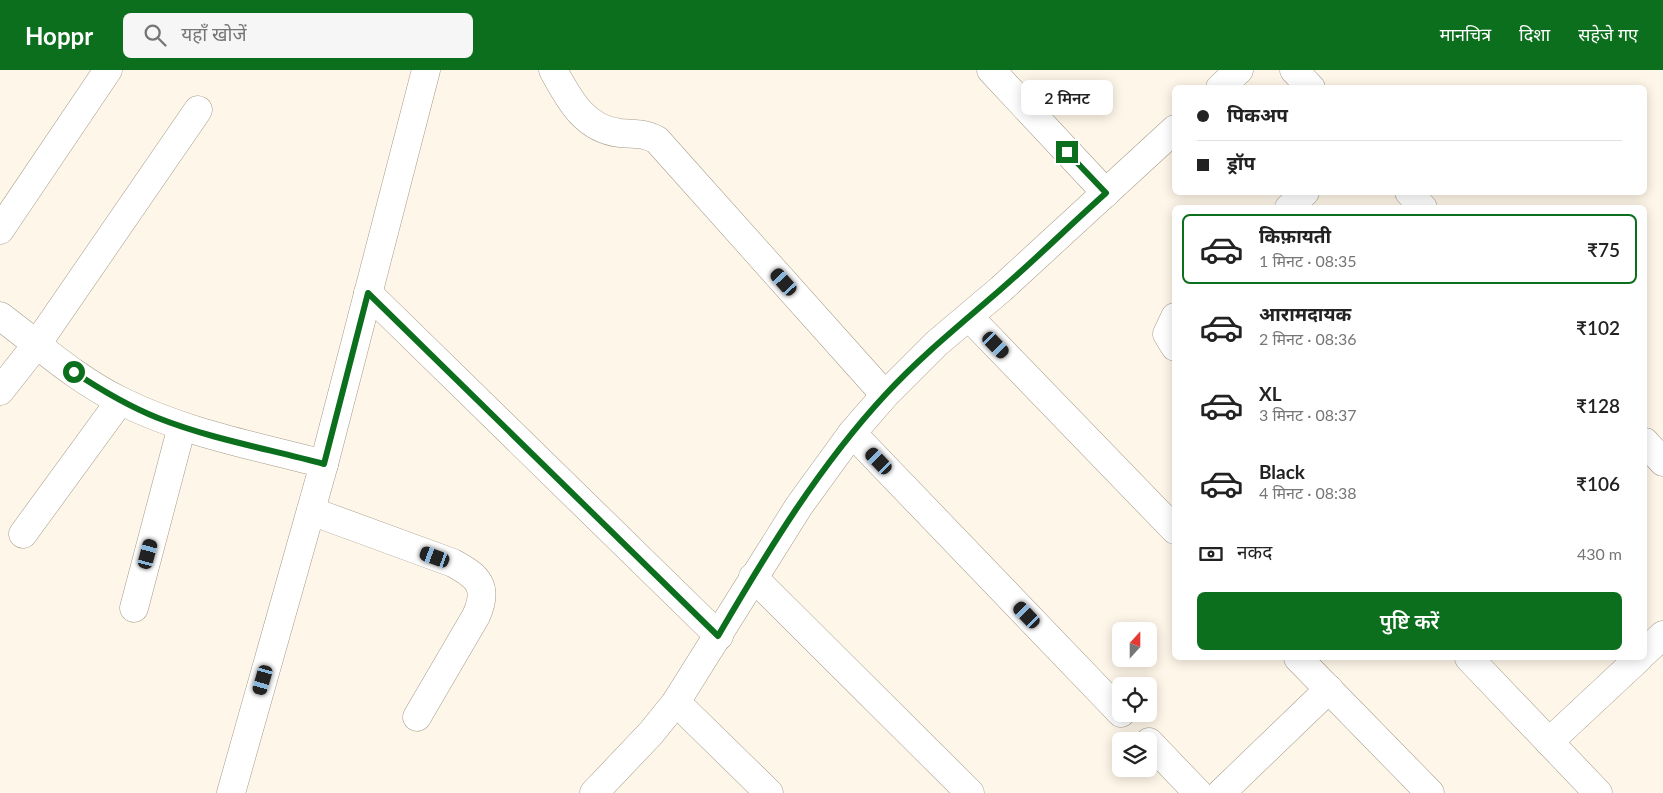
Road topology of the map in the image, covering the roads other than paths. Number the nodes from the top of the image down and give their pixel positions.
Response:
1 (108, 70) edge
2 (426, 70) edge
3 (553, 70) edge
4 (991, 70) edge
5 (1294, 70) edge
6 (1308, 85) edge
7 (198, 110) dead end
8 (1172, 132) edge
9 (1106, 193) junction
10 (1302, 195) edge
11 (1412, 195) edge
12 (1292, 205) edge
13 (1420, 205) edge
14 (0, 230) edge
15 (368, 293) junction
16 (0, 316) edge
17 (969, 317) junction
18 (1172, 323) edge
19 (1172, 342) edge
20 (37, 344) junction
21 (0, 391) edge
22 (885, 395) junction
23 (120, 401) junction
24 (182, 426) junction
25 (852, 433) junction
26 (306, 459) junction
27 (311, 511) junction
28 (1172, 527) edge
29 (22, 534) dead end
30 (753, 577) junction
31 (134, 608) dead end
32 (1663, 634) edge
33 (718, 636) junction
34 (1647, 650) edge
35 (1300, 660) edge
36 (1471, 660) edge
37 (1637, 660) edge
38 (1329, 689) junction
39 (676, 702) junction
40 (1112, 705) edge
41 (417, 717) dead end
42 (1129, 722) edge
43 (1138, 732) edge
44 (1549, 742) junction
45 (1157, 751) edge
46 (231, 793) edge
47 (594, 793) edge
48 (770, 793) edge
49 (970, 793) edge
50 (1198, 793) edge
51 (1221, 793) edge
52 (1430, 793) edge
53 (1598, 793) edge

1 - 14 street
2 - 15 street
3 - 22 street
4 - 9 street
5 - 6 street
7 - 20 street
8 - 9 street
9 - 17 street
10 - 12 street
11 - 13 street
15 - 26 street
15 - 33 street
16 - 20 street
17 - 22 street
17 - 28 street
18 - 19 street
20 - 21 street
20 - 23 street
22 - 25 street
23 - 24 street
23 - 29 street
24 - 26 street
24 - 31 street
25 - 30 street
25 - 40 street
26 - 27 street
27 - 41 street
27 - 46 street
30 - 33 street
30 - 49 street
32 - 34 street
33 - 39 street
35 - 38 street
36 - 44 street
37 - 44 street
38 - 51 street
38 - 52 street
39 - 47 street
39 - 48 street
42 - 43 street
44 - 53 street
45 - 50 street

